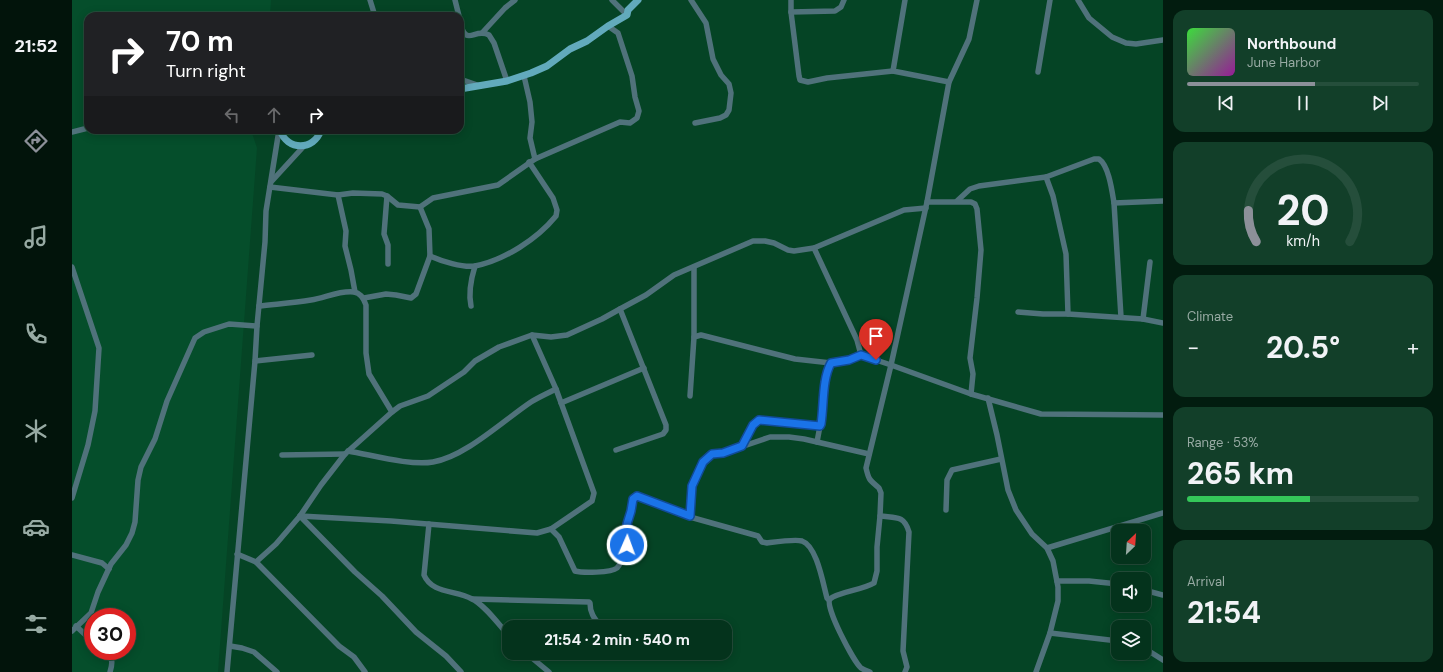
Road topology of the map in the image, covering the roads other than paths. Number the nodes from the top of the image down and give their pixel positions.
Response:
1 (370, 0) edge
2 (455, 0) edge
3 (515, 0) edge
4 (612, 0) edge
5 (638, 0) edge
6 (691, 0) edge
7 (791, 0) edge
8 (844, 0) edge
9 (905, 0) edge
10 (977, 0) edge
11 (1050, 0) edge
12 (1078, 0) edge
13 (374, 12) edge
14 (458, 12) edge
15 (791, 12) junction
16 (627, 15) junction
17 (608, 26) junction
18 (482, 33) junction
19 (464, 34) edge
20 (1163, 40) edge
21 (893, 71) junction
22 (1038, 72) dead end
23 (524, 76) junction
24 (464, 80) edge
25 (507, 81) junction
26 (949, 82) junction
27 (480, 86) junction
28 (464, 88) edge
29 (695, 123) dead end
30 (84, 129) edge
31 (72, 132) edge
32 (278, 134) edge
33 (281, 134) edge
34 (320, 134) edge
35 (304, 146) junction
36 (535, 159) junction
37 (529, 162) junction
38 (1046, 177) junction
39 (270, 185) junction
40 (338, 195) junction
41 (387, 196) junction
42 (957, 201) junction
43 (1163, 201) edge
44 (1114, 203) junction
45 (926, 205) junction
46 (420, 207) junction
47 (814, 248) junction
48 (430, 256) junction
49 (1150, 262) dead end
50 (388, 264) dead end
51 (475, 266) junction
52 (72, 267) edge
53 (694, 267) junction
54 (355, 292) junction
55 (364, 298) junction
56 (259, 306) junction
57 (471, 306) dead end
58 (620, 309) junction
59 (1018, 312) dead end
60 (1068, 314) junction
61 (1121, 317) junction
62 (1143, 319) junction
63 (1163, 323) edge
64 (257, 326) junction
65 (532, 335) junction
66 (694, 337) junction
67 (312, 355) dead end
68 (861, 355) junction
69 (255, 361) junction
70 (831, 363) junction
71 (891, 365) junction
72 (644, 368) junction
73 (556, 389) junction
74 (971, 394) junction
75 (690, 396) dead end
76 (988, 398) junction
77 (561, 403) junction
78 (392, 412) junction
79 (1163, 415) edge
80 (820, 426) junction
81 (817, 442) junction
82 (742, 446) junction
83 (616, 450) dead end
84 (347, 452) junction
85 (869, 454) junction
86 (282, 455) dead end
87 (1001, 459) junction
88 (72, 498) edge
89 (946, 510) dead end
90 (1163, 513) edge
91 (300, 516) junction
92 (690, 516) junction
93 (880, 516) junction
94 (429, 524) junction
95 (551, 529) junction
96 (1047, 548) junction
97 (237, 554) junction
98 (72, 556) edge
99 (256, 562) junction
100 (109, 569) junction
101 (1057, 581) junction
102 (1111, 583) edge
103 (1151, 592) edge
104 (1163, 595) edge
105 (472, 599) junction
106 (829, 600) junction
107 (596, 620) edge
108 (76, 626) junction
109 (502, 628) edge
110 (72, 631) edge
111 (1050, 633) junction
112 (84, 634) edge
113 (1111, 640) edge
114 (230, 646) junction
115 (1151, 652) edge
116 (112, 660) edge
117 (534, 660) edge
118 (1163, 660) edge
119 (110, 672) edge
120 (228, 672) edge
121 (277, 672) edge
122 (365, 672) edge
123 (461, 672) edge
124 (549, 672) edge
125 (870, 672) edge
126 (906, 672) edge
127 (1036, 672) edge

1 - 13 street
2 - 14 street
3 - 18 street
4 - 16 street
5 - 16 main road
6 - 29 street
7 - 15 street
8 - 15 street
9 - 21 street
10 - 26 street
11 - 22 street
12 - 20 street
15 - 21 street
16 - 17 main road
17 - 23 main road
17 - 36 street
18 - 19 street
18 - 25 street
21 - 26 street
23 - 25 main road
23 - 36 street
24 - 27 street
25 - 27 main road
26 - 45 street
27 - 28 main road
30 - 31 street
32 - 39 street
33 - 35 main road
34 - 35 main road
35 - 39 street
36 - 37 street
37 - 46 street
37 - 51 street
38 - 42 street
38 - 44 street
38 - 60 street
39 - 40 street
39 - 56 street
40 - 41 street
40 - 54 street
41 - 46 street
41 - 50 street
42 - 45 street
42 - 74 street
43 - 44 street
44 - 61 street
45 - 47 street
45 - 71 street
46 - 48 street
47 - 53 street
47 - 68 street
48 - 51 street
48 - 55 street
49 - 62 street
51 - 57 street
52 - 88 street
53 - 58 street
53 - 66 street
54 - 55 street
54 - 56 street
55 - 78 street
56 - 64 street
58 - 65 street
58 - 72 street
59 - 60 street
60 - 61 street
61 - 62 street
62 - 63 street
64 - 69 street
64 - 100 street
65 - 73 street
65 - 78 street
66 - 70 street
66 - 75 street
67 - 69 street
68 - 70 street
68 - 71 street
69 - 97 street
70 - 80 street
71 - 74 street
71 - 85 street
72 - 77 street
72 - 83 street
73 - 77 street
73 - 84 street
74 - 76 street
76 - 79 street
76 - 87 street
77 - 95 street
78 - 84 street
80 - 81 street
80 - 82 street
81 - 82 street
81 - 85 street
82 - 92 street
84 - 86 street
84 - 91 street
85 - 93 street
87 - 89 street
87 - 96 street
90 - 96 street
91 - 94 street
91 - 99 street
91 - 123 street
92 - 95 street
92 - 106 street
93 - 106 street
93 - 126 street
94 - 95 street
94 - 105 street
96 - 101 street
97 - 99 street
97 - 114 street
98 - 100 street
99 - 122 street
100 - 108 street
101 - 102 street
101 - 111 street
103 - 104 street
105 - 107 street
105 - 109 street
106 - 125 street
108 - 110 street
108 - 112 street
111 - 113 street
111 - 127 street
114 - 120 street
114 - 121 street
115 - 118 street
116 - 119 street
117 - 124 street

